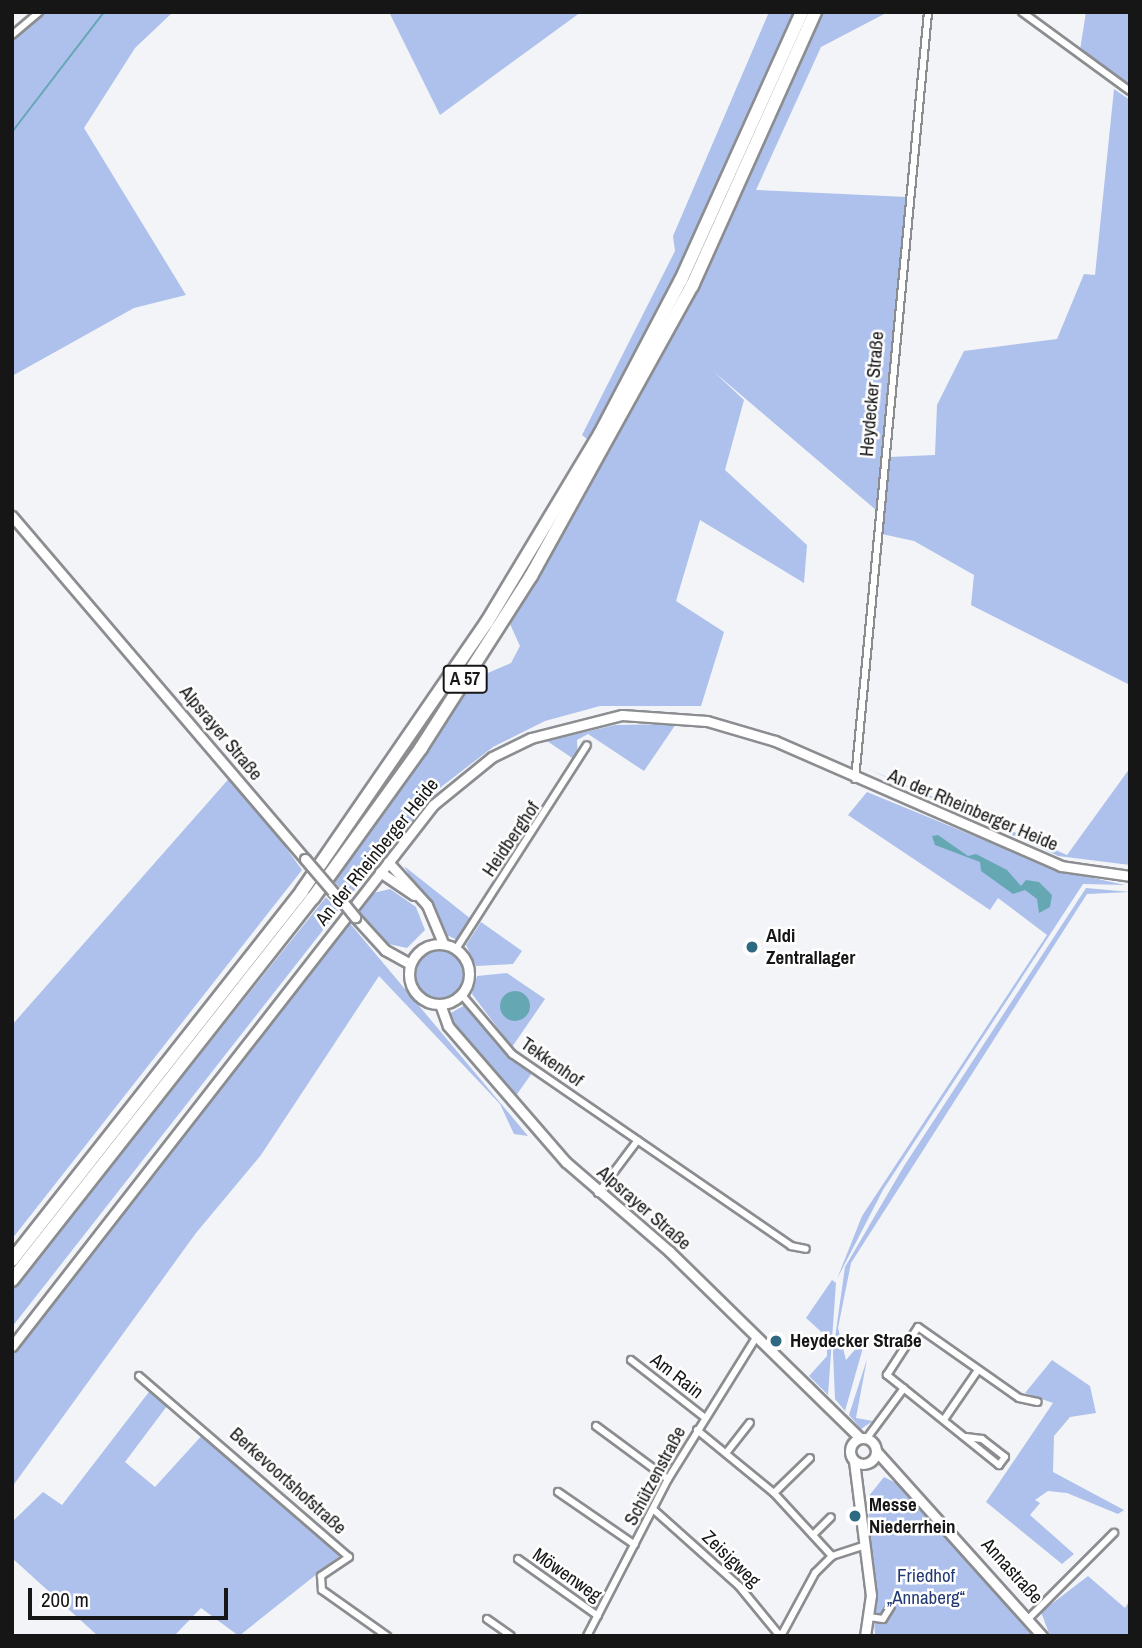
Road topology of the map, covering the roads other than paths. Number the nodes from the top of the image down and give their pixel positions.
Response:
1 (39, 12) edge
2 (802, 12) edge
3 (815, 12) edge
4 (928, 12) edge
5 (1022, 12) edge
6 (12, 35) edge
7 (1130, 91) edge
8 (12, 516) edge
9 (587, 745) dead end
10 (855, 779) junction
11 (388, 862) junction
12 (380, 872) junction
13 (1130, 876) edge
14 (443, 943) junction
15 (431, 945) junction
16 (456, 949) junction
17 (410, 964) junction
18 (461, 994) junction
19 (440, 1004) junction
20 (638, 1140) junction
21 (598, 1193) junction
22 (806, 1249) dead end
23 (12, 1260) edge
24 (12, 1280) edge
25 (757, 1336) junction
26 (12, 1346) edge
27 (632, 1360) dead end
28 (978, 1370) junction
29 (139, 1376) dead end
30 (904, 1388) junction
31 (1038, 1402) dead end
32 (704, 1416) junction
33 (945, 1418) junction
34 (750, 1423) dead end
35 (844, 1423) junction
36 (596, 1426) dead end
37 (697, 1430) junction
38 (966, 1437) junction
39 (863, 1438) junction
40 (851, 1445) junction
41 (876, 1451) junction
42 (727, 1452) junction
43 (810, 1458) dead end
44 (854, 1461) junction
45 (868, 1463) junction
46 (894, 1471) junction
47 (668, 1479) junction
48 (558, 1492) dead end
49 (774, 1493) junction
50 (860, 1508) junction
51 (654, 1510) junction
52 (831, 1517) dead end
53 (1114, 1533) dead end
54 (813, 1535) junction
55 (635, 1545) junction
56 (866, 1545) junction
57 (832, 1556) junction
58 (518, 1559) dead end
59 (891, 1606) dead end
60 (598, 1616) junction
61 (869, 1616) junction
62 (1030, 1617) junction
63 (487, 1619) dead end
64 (387, 1636) edge
65 (511, 1636) edge
66 (587, 1636) edge
67 (781, 1636) edge
68 (865, 1636) edge
69 (1042, 1636) edge

1 - 6 street
2 - 23 highway, A 57
3 - 24 highway, A 57
4 - 10 street, Heydecker Straße
5 - 7 street
8 - 17 street, Alpsrayer Straße, bridge
9 - 16 street, Heidberghof
10 - 11 street, An der Rheinberger Heide
10 - 13 street, An der Rheinberger Heide
11 - 12 street, An der Rheinberger Heide
11 - 14 street
12 - 15 street
12 - 26 street, An der Rheinberger Heide
14 - 15 street
14 - 16 street
15 - 17 street
16 - 18 street
17 - 19 street, Alpsrayer Straße
18 - 19 street
18 - 20 street, Tekkenhof
19 - 21 street, Alpsrayer Straße
20 - 21 street
20 - 22 street, Tekkenhof
21 - 25 street, Alpsrayer Straße
25 - 32 street, Schützenstraße
25 - 35 street, Alpsrayer Straße
27 - 32 street, Am Rain
28 - 30 street
28 - 31 street
28 - 33 street
29 - 64 street, Berkevoortshofstraße
30 - 33 street
30 - 39 street
32 - 37 street, Schützenstraße
33 - 38 street
34 - 42 street
35 - 39 street, Alpsrayer Straße
35 - 40 street, Alpsrayer Straße
36 - 47 street
37 - 42 street
37 - 47 street, Schützenstraße
38 - 38 street
39 - 40 street
39 - 41 street, Alpsrayer Straße
40 - 44 street, Alpsrayer Straße
41 - 45 street
41 - 46 street, Annastraße
42 - 49 street
43 - 49 street
44 - 45 street, Annastraße
44 - 50 street, Alpsrayer Straße
45 - 46 street, Annastraße
45 - 50 street
46 - 62 street, Annastraße
47 - 51 street, Schützenstraße
48 - 55 street
49 - 54 street
50 - 56 street
51 - 55 street, Schützenstraße
51 - 67 street, Zeisigweg
52 - 54 street
53 - 62 street
54 - 57 street
55 - 60 street, Schützenstraße
56 - 57 street
56 - 61 street
57 - 67 street
58 - 60 street, Möwenweg
59 - 61 street
60 - 66 street, Schützenstraße
61 - 68 street
62 - 69 street, Annastraße
63 - 65 street

